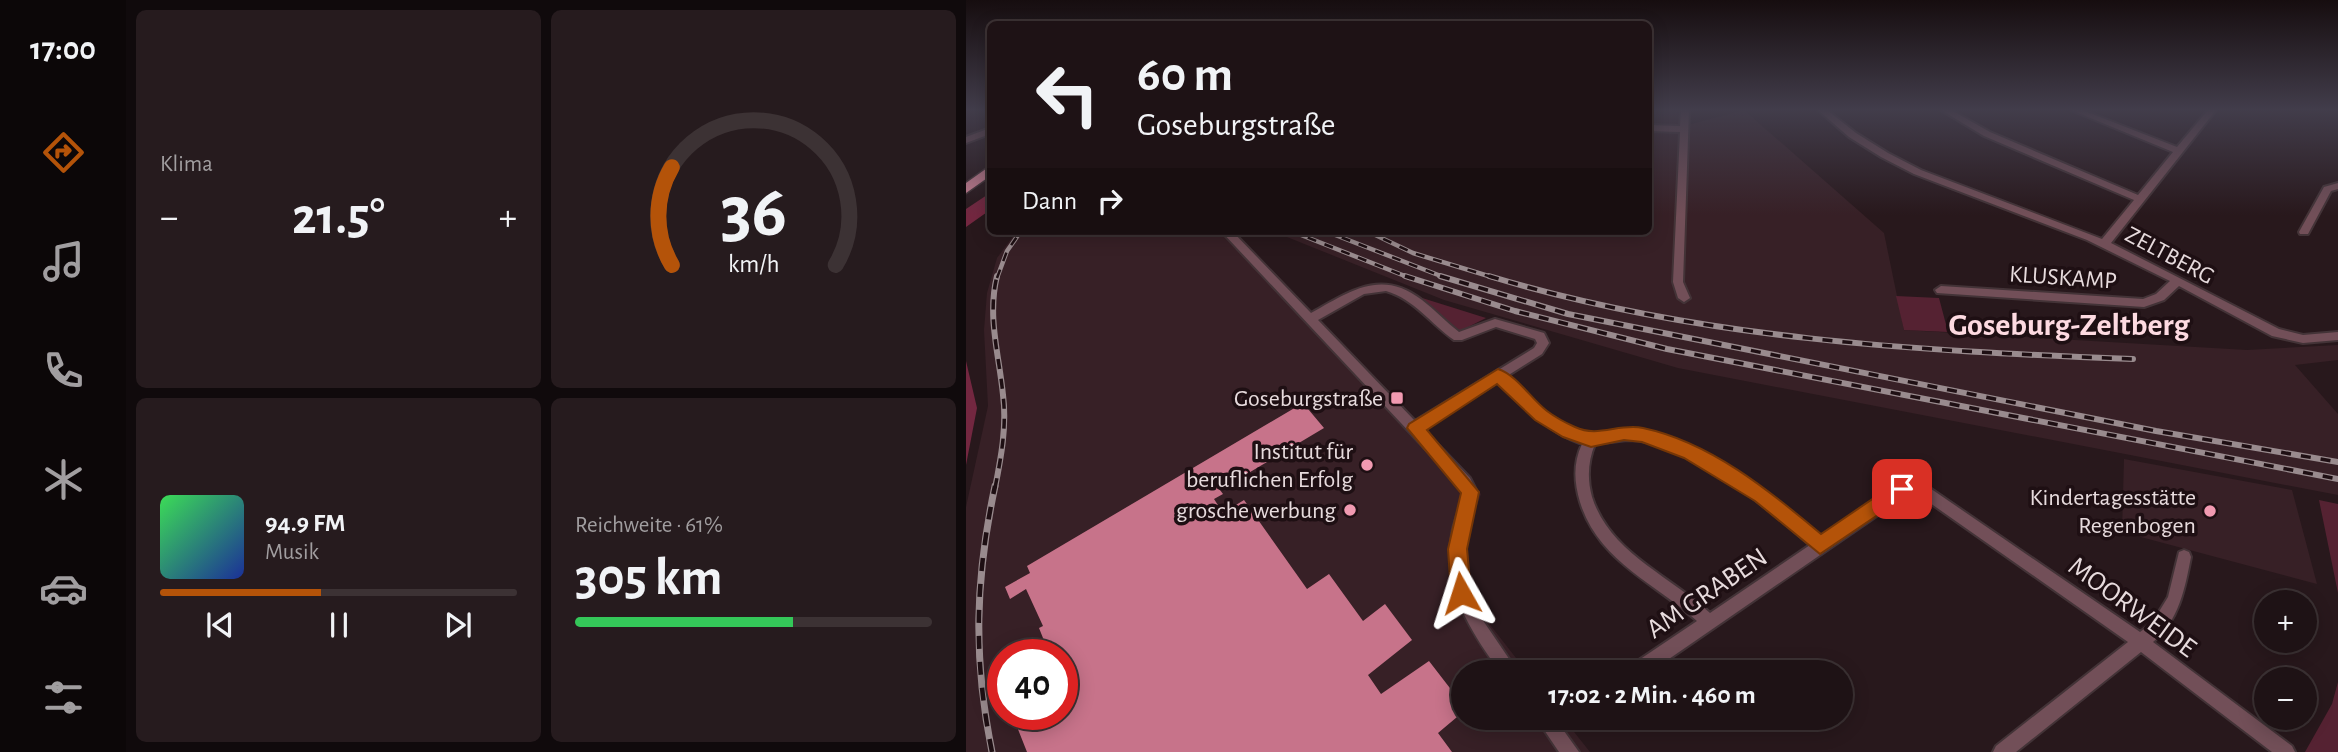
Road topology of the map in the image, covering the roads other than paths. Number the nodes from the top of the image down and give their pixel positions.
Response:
1 (1683, 145) edge
2 (1870, 145) edge
3 (2013, 145) edge
4 (2164, 145) edge
5 (2184, 145) edge
6 (2179, 151) junction
7 (987, 172) edge
8 (2338, 186) edge
9 (966, 189) edge
10 (2140, 199) junction
11 (2304, 232) dead end
12 (1230, 235) edge
13 (2104, 244) junction
14 (2176, 282) junction
15 (1941, 290) dead end
16 (1684, 298) dead end
17 (1311, 319) junction
18 (2338, 336) edge
19 (1498, 376) junction
20 (1415, 428) junction
21 (1591, 440) junction
22 (1911, 485) joint
23 (1820, 545) junction
24 (2184, 557) dead end
25 (1709, 622) junction
26 (2142, 643) junction
27 (1501, 660) edge
28 (1654, 660) edge
29 (1553, 730) edge
30 (1570, 752) edge
31 (2002, 752) edge
32 (2286, 752) edge

1 - 16 street
2 - 13 street
3 - 10 street
4 - 6 street
5 - 6 street, ZELTBERG
6 - 10 street, ZELTBERG
7 - 9 main road
8 - 11 street
10 - 13 street, ZELTBERG
12 - 17 street
13 - 14 street, ZELTBERG
14 - 15 street, KLUSKAMP
14 - 18 street, ZELTBERG
17 - 19 street
17 - 20 street
19 - 20 street
19 - 21 street
20 - 27 street
21 - 23 street
21 - 25 street
22 - 23 street, AM GRABEN
22 - 26 street, MOORWEIDE
23 - 25 street, AM GRABEN
24 - 26 street
25 - 28 street, AM GRABEN
26 - 31 street
26 - 32 street, MOORWEIDE
29 - 30 street

